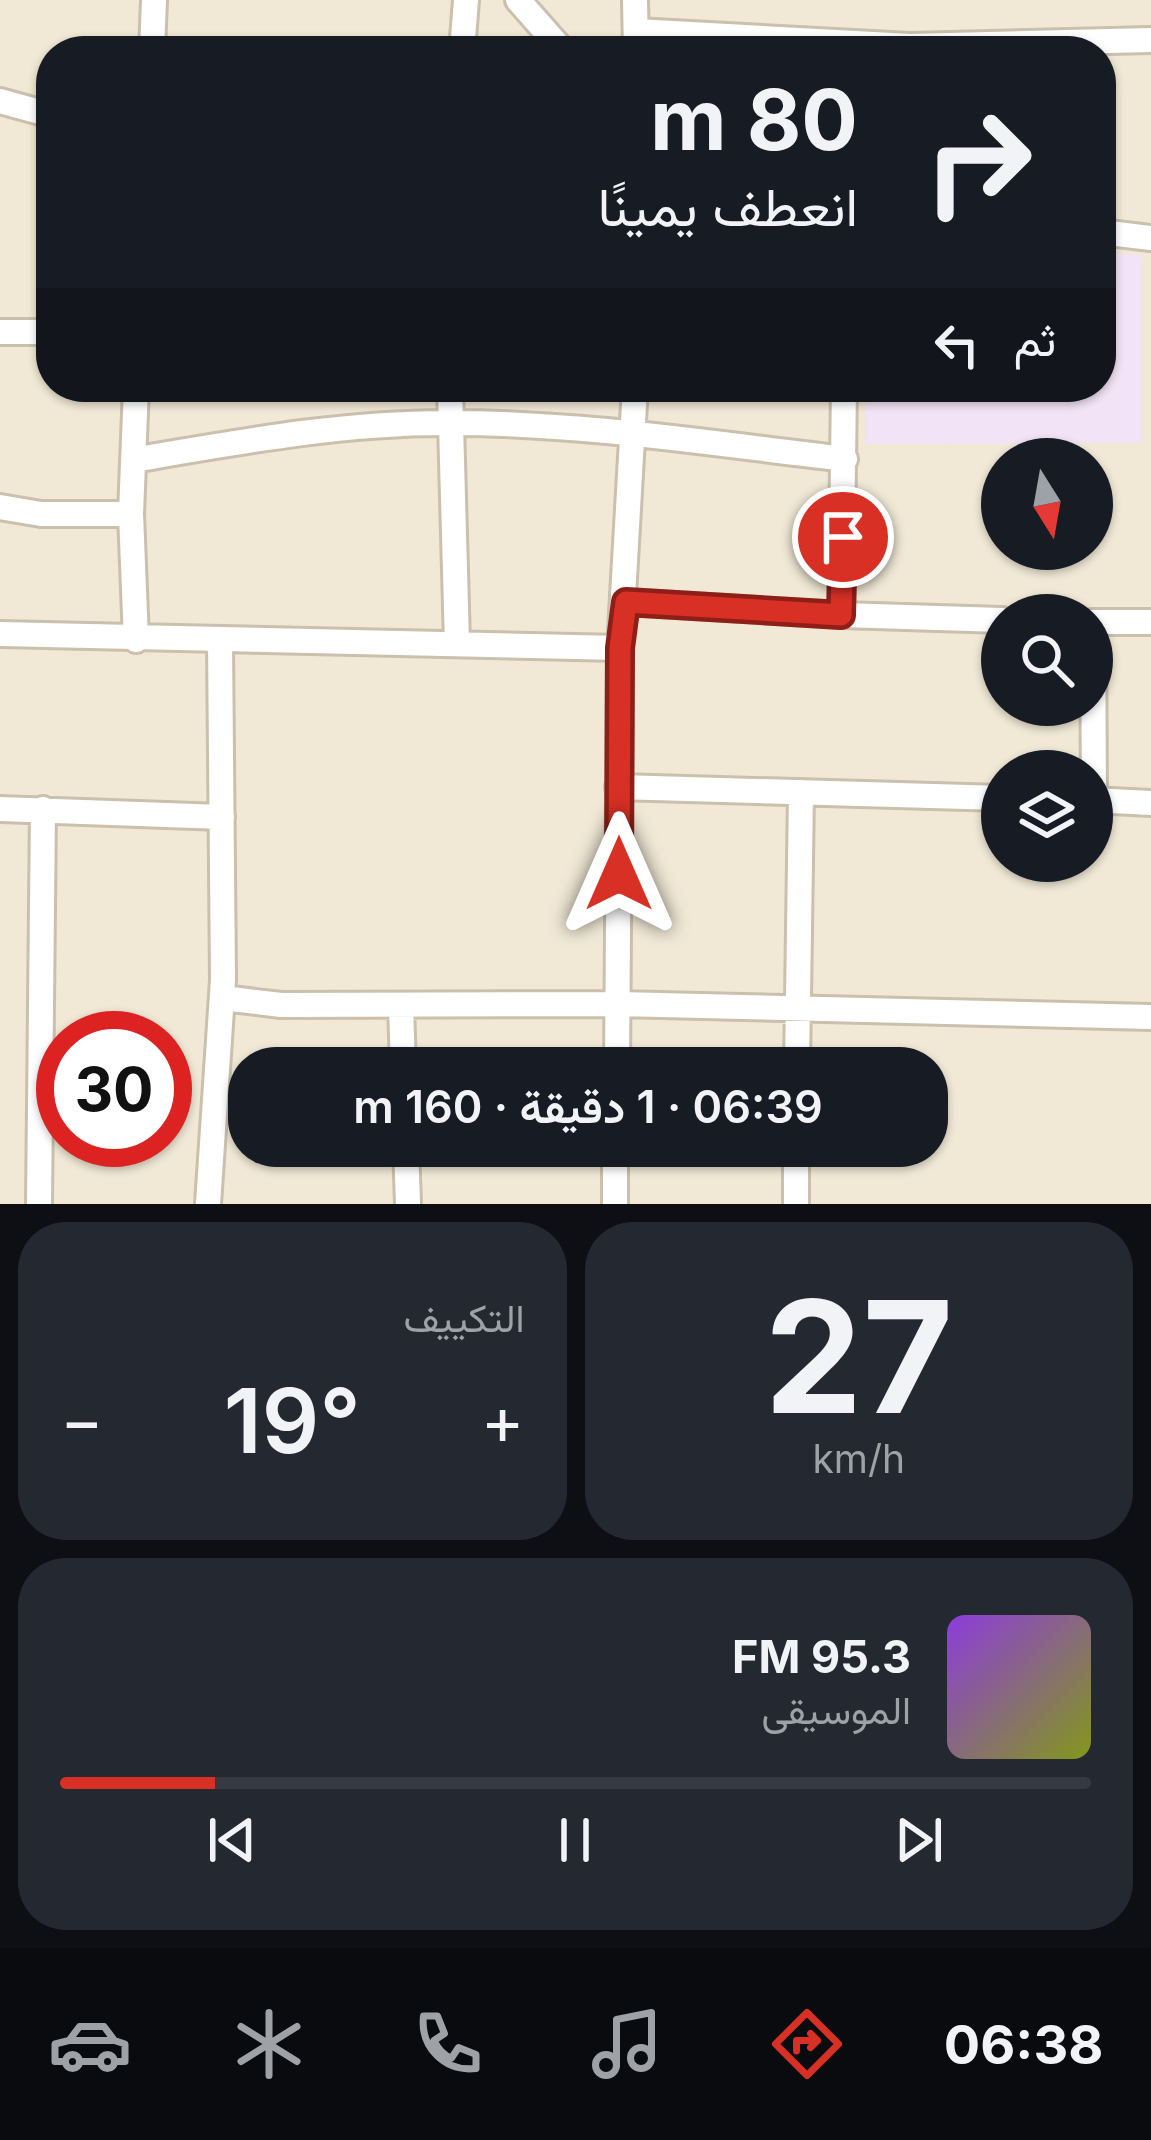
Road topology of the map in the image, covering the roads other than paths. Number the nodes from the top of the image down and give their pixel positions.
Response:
1 (154, 0) edge
2 (466, 0) edge
3 (518, 0) edge
4 (635, 0) edge
5 (153, 36) edge
6 (463, 36) edge
7 (550, 36) edge
8 (636, 36) edge
9 (1151, 40) edge
10 (1116, 41) edge
11 (0, 101) edge
12 (36, 111) edge
13 (1116, 234) edge
14 (1151, 238) edge
15 (0, 332) edge
16 (36, 332) edge
17 (136, 402) edge
18 (450, 402) edge
19 (635, 402) edge
20 (844, 402) edge
21 (451, 422) junction
22 (635, 434) junction
23 (845, 458) junction
24 (134, 460) junction
25 (0, 507) edge
26 (131, 514) junction
27 (626, 602) junction
28 (841, 615) junction
29 (981, 619) edge
30 (1113, 622) edge
31 (1151, 622) edge
32 (0, 634) edge
33 (136, 640) junction
34 (220, 642) junction
35 (457, 644) junction
36 (620, 648) junction
37 (618, 787) junction
38 (802, 792) junction
39 (981, 797) edge
40 (1113, 801) edge
41 (1151, 803) edge
42 (0, 809) edge
43 (43, 809) junction
44 (221, 817) junction
45 (223, 998) junction
46 (619, 1004) junction
47 (401, 1005) junction
48 (798, 1007) junction
49 (1151, 1016) edge
50 (403, 1047) edge
51 (618, 1047) edge
52 (797, 1047) edge
53 (407, 1167) edge
54 (615, 1167) edge
55 (796, 1167) edge
56 (39, 1204) edge
57 (208, 1204) edge
58 (408, 1204) edge
59 (614, 1204) edge
60 (796, 1204) edge

1 - 5 street
2 - 6 street
3 - 7 street
4 - 8 street
9 - 10 street
11 - 12 street
13 - 14 street
15 - 16 street
17 - 24 street
18 - 21 street
19 - 22 street
20 - 23 street
21 - 22 street
21 - 24 street
21 - 35 street
22 - 23 street
22 - 27 street
23 - 28 street
24 - 26 street
25 - 26 street
26 - 33 street
27 - 28 street
27 - 36 street
28 - 29 street
30 - 31 street
32 - 33 street
33 - 34 street
34 - 35 street
34 - 44 street
35 - 36 street
36 - 37 street
37 - 38 street
37 - 46 street
38 - 39 street
38 - 48 street
40 - 41 street
42 - 43 street
43 - 44 street
43 - 56 street
44 - 45 street
45 - 47 street
45 - 57 street
46 - 47 street
46 - 48 street
46 - 51 street
47 - 50 street
48 - 49 street
48 - 52 street
53 - 58 street
54 - 59 street
55 - 60 street

